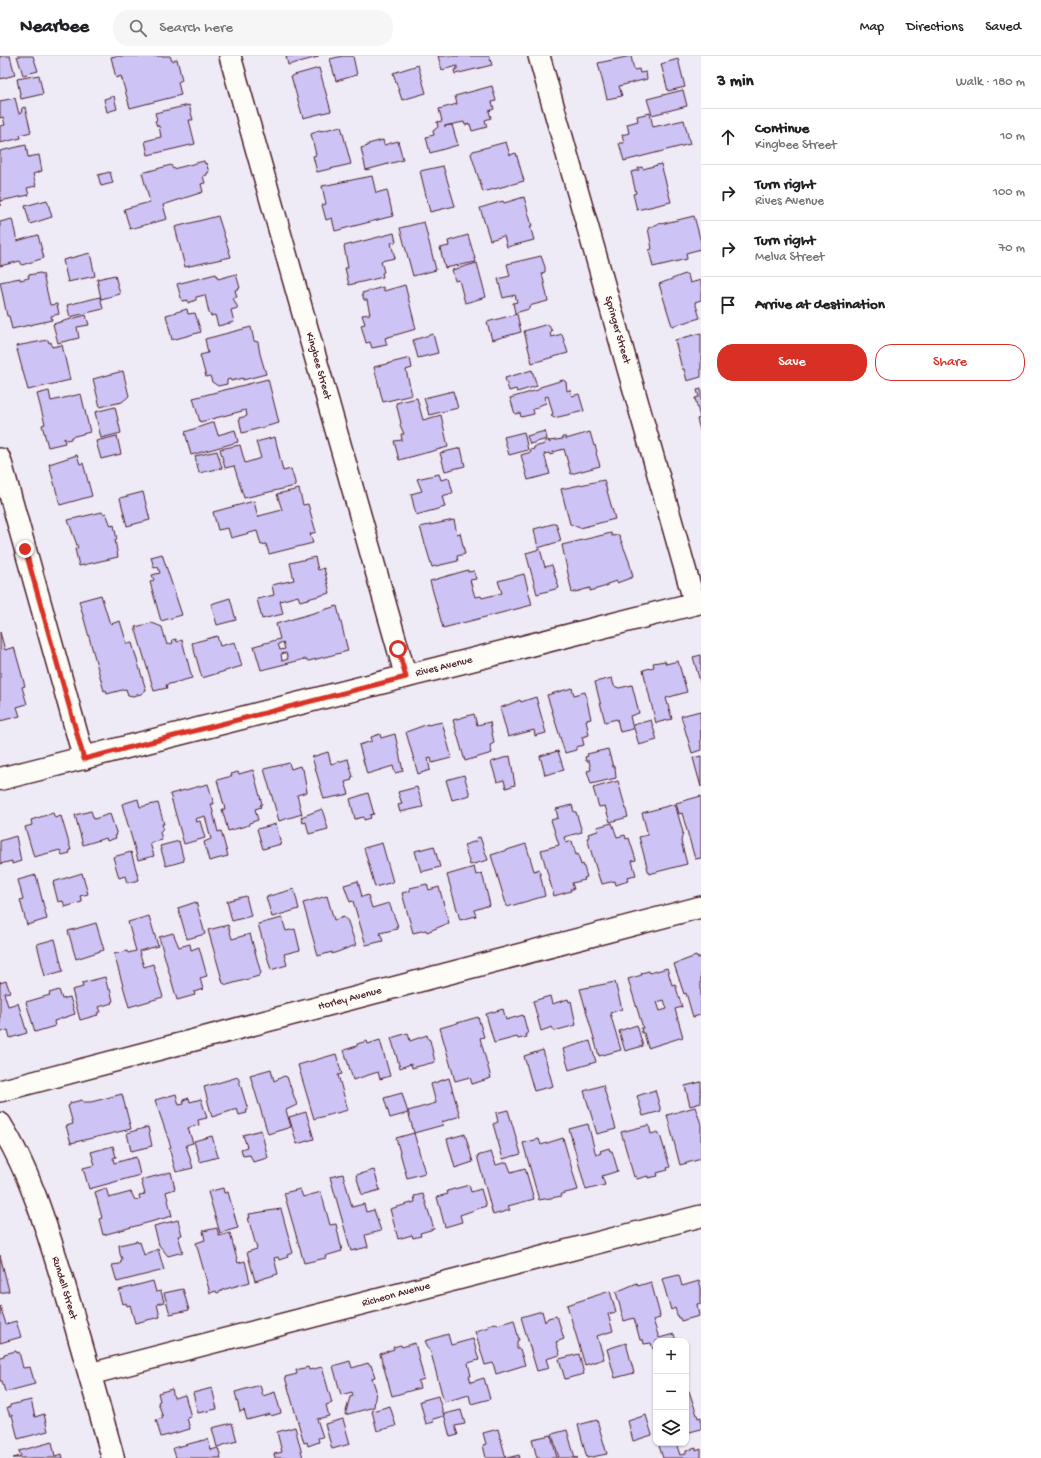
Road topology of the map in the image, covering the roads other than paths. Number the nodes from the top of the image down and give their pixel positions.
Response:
1 (230, 56) edge
2 (539, 56) edge
3 (0, 459) edge
4 (698, 603) edge
5 (406, 677) junction
6 (84, 759) junction
7 (0, 779) edge
8 (701, 907) edge
9 (0, 1091) edge
10 (0, 1124) edge
11 (701, 1216) edge
12 (90, 1374) junction
13 (113, 1458) edge

1 - 5 street, Kingbee Street
2 - 4 street, Springer Street
3 - 6 street
4 - 5 street, Rives Avenue
5 - 6 street, Rives Avenue
6 - 7 street, Rives Avenue
8 - 9 street, Horley Avenue
10 - 12 street, Rundell Street
11 - 12 street, Richeon Avenue
12 - 13 street, Rundell Street

